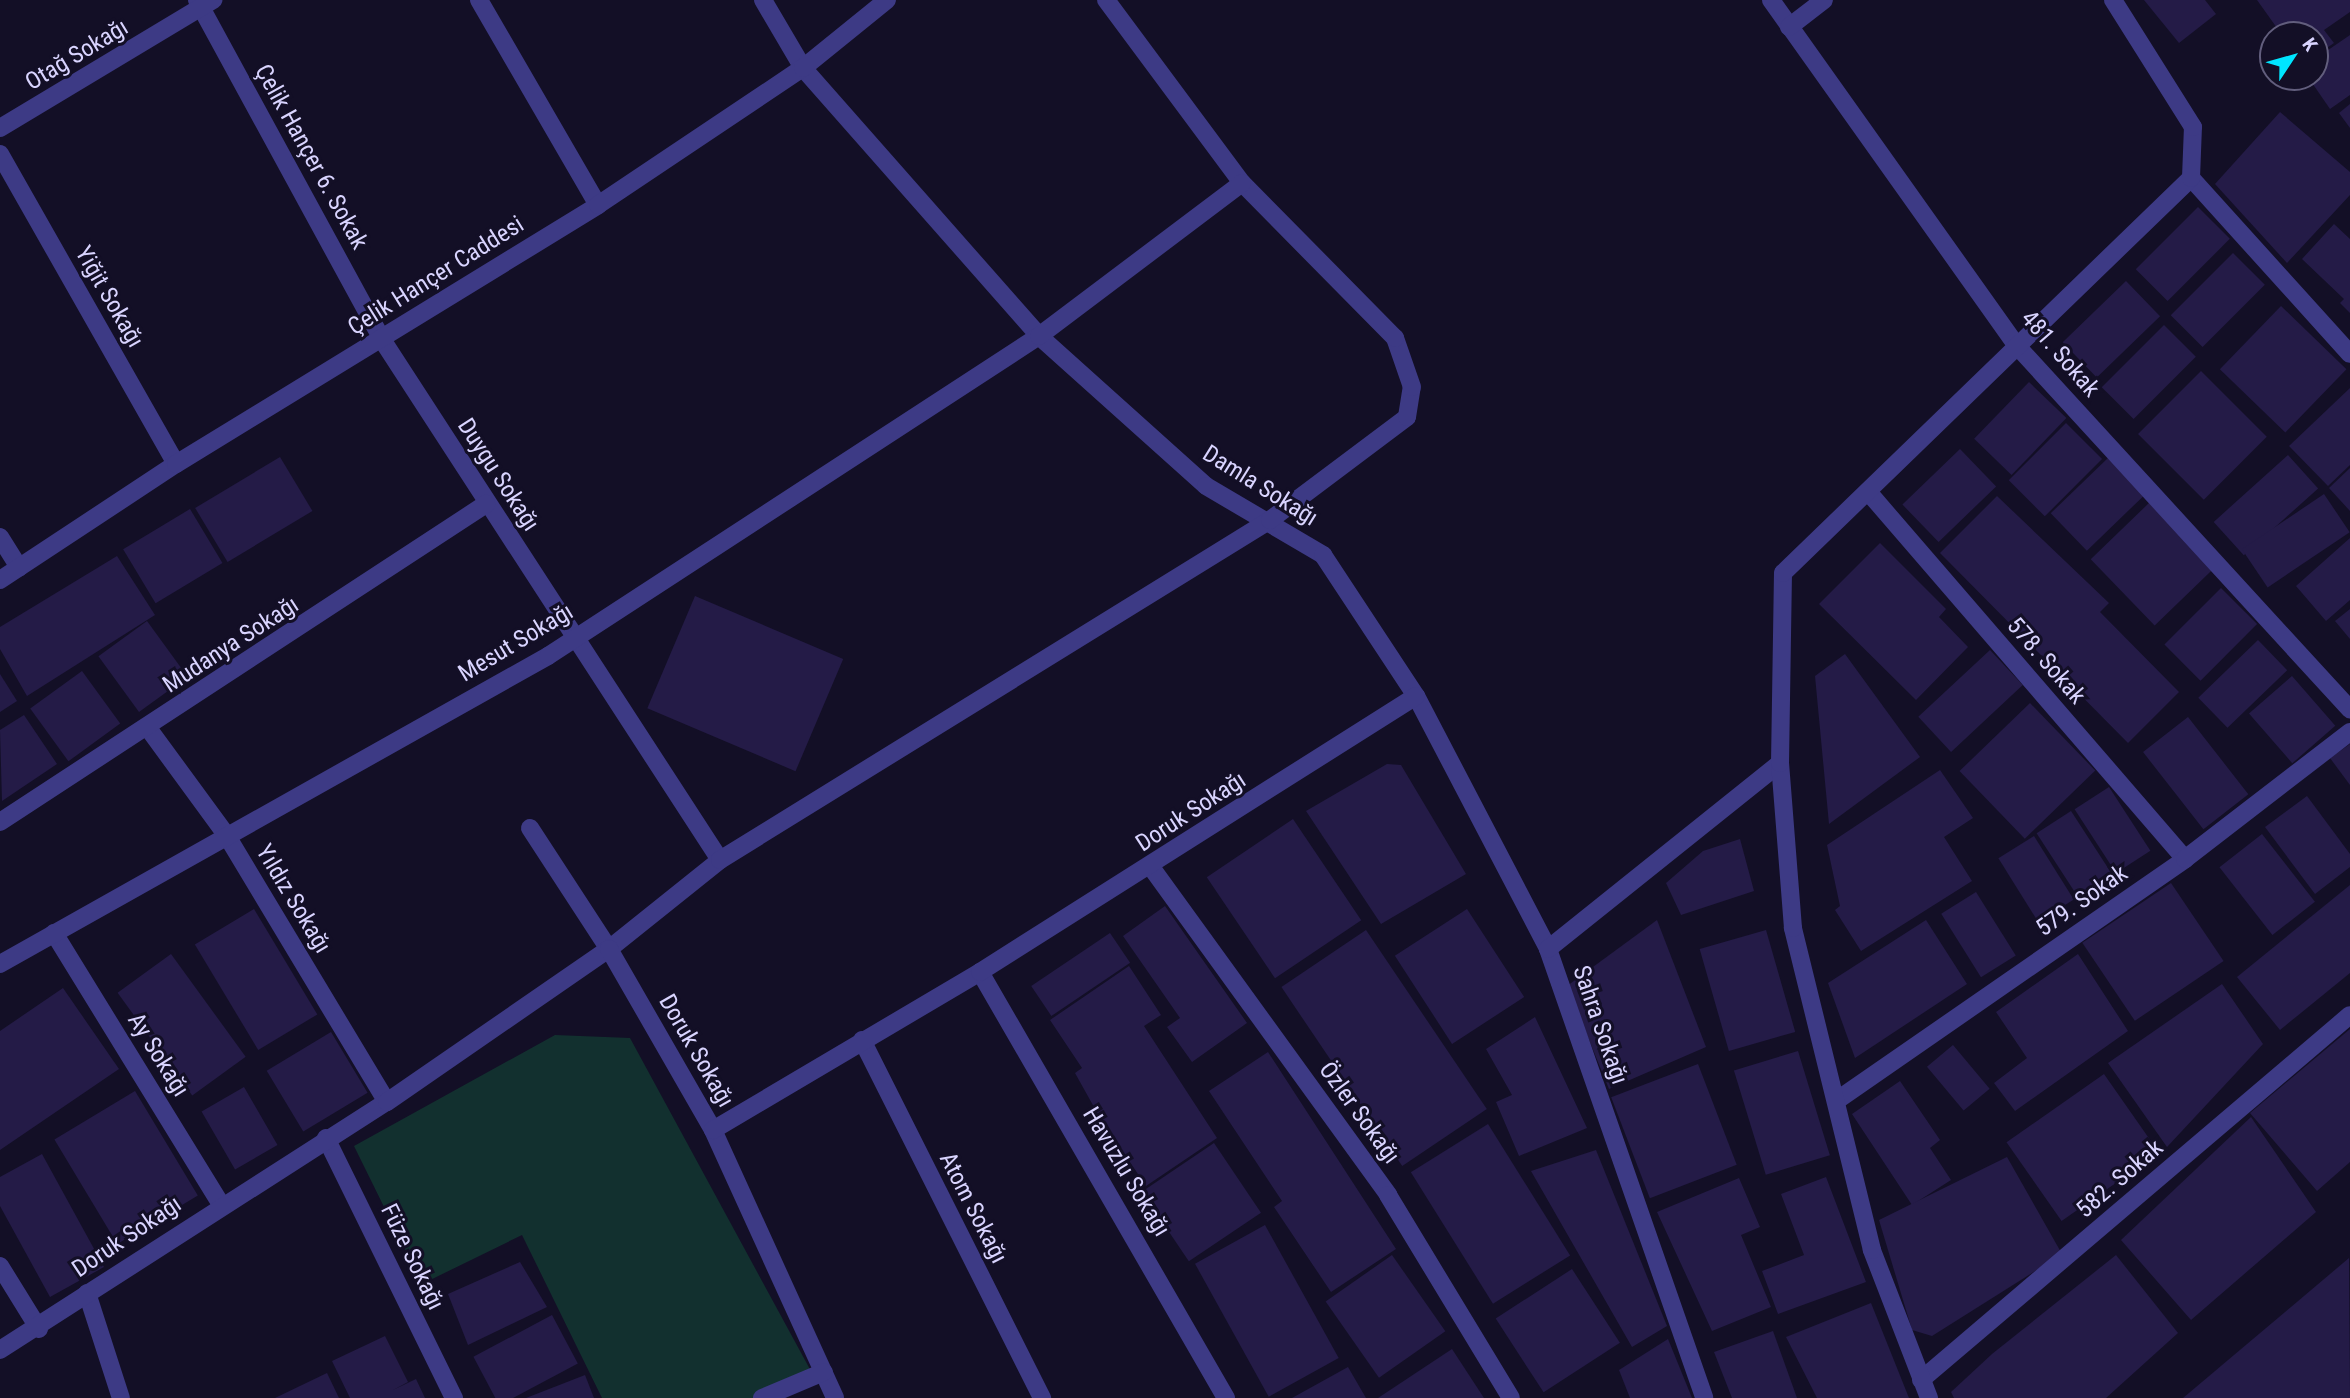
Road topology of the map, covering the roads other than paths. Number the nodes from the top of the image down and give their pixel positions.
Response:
1 (479, 0) edge
2 (763, 0) edge
3 (887, 0) edge
4 (1106, 0) edge
5 (1771, 0) edge
6 (1824, 0) edge
7 (2113, 0) edge
8 (204, 3) edge
9 (1789, 27) junction
10 (803, 68) junction
11 (0, 128) edge
12 (0, 154) edge
13 (2191, 178) junction
14 (1242, 183) junction
15 (598, 205) junction
16 (1039, 336) junction
17 (381, 338) junction
18 (2017, 346) junction
19 (2350, 354) edge
20 (176, 464) junction
21 (1870, 494) junction
22 (486, 504) junction
23 (1270, 520) junction
24 (0, 537) edge
25 (19, 568) junction
26 (0, 580) edge
27 (578, 636) junction
28 (1416, 696) junction
29 (2350, 709) edge
30 (148, 728) junction
31 (2350, 732) edge
32 (1780, 763) junction
33 (0, 822) edge
34 (530, 828) dead end
35 (227, 836) junction
36 (2185, 859) junction
37 (720, 860) junction
38 (1151, 867) junction
39 (54, 933) junction
40 (1548, 948) junction
41 (610, 949) junction
42 (0, 964) edge
43 (980, 972) junction
44 (2350, 1014) edge
45 (862, 1040) junction
46 (1836, 1101) junction
47 (387, 1102) junction
48 (713, 1129) junction
49 (327, 1138) junction
50 (220, 1203) junction
51 (0, 1266) edge
52 (87, 1293) junction
53 (39, 1329) junction
54 (0, 1350) edge
55 (824, 1372) junction
56 (1921, 1380) junction
57 (121, 1398) edge
58 (454, 1398) edge
59 (762, 1398) edge
60 (835, 1398) edge
61 (1042, 1398) edge
62 (1226, 1398) edge
63 (1511, 1398) edge
64 (1704, 1398) edge
65 (1928, 1398) edge

1 - 15 street
2 - 10 street, Damla Sokağı
3 - 10 street, Çelik Hançer Caddesi
4 - 14 street
5 - 9 street, 481. Sokak
6 - 9 street
7 - 13 street
8 - 11 street, Otağ Sokağı
8 - 17 street, Çelik Hançer 6. Sokak
9 - 18 street, 481. Sokak
10 - 15 street, Çelik Hançer Caddesi
10 - 16 street, Damla Sokağı
12 - 20 street, Yiğit Sokağı
13 - 18 street
13 - 19 street
14 - 16 street, Mesut Sokağı
14 - 23 street
15 - 17 street, Çelik Hançer Caddesi
16 - 23 street, Damla Sokağı
16 - 27 street, Mesut Sokağı
17 - 20 street, Çelik Hançer Caddesi
17 - 22 street, Duygu Sokağı
18 - 21 street
18 - 29 street, 481. Sokak
20 - 25 street, Çelik Hançer Caddesi
21 - 32 street
21 - 36 street, 578. Sokak
22 - 27 street, Duygu Sokağı
22 - 30 street, Mudanya Sokağı
23 - 28 street, Damla Sokağı
23 - 37 street
24 - 25 street
25 - 26 street, Çelik Hançer Caddesi
27 - 35 street, Mesut Sokağı
27 - 37 street, Duygu Sokağı
28 - 38 street, Doruk Sokağı
28 - 40 street, Damla Sokağı
30 - 33 street, Mudanya Sokağı
30 - 35 street, Yıldız Sokağı
31 - 36 street, 579. Sokak
32 - 40 street, Sahra Sokağı
32 - 46 street
34 - 41 street
35 - 39 street, Mesut Sokağı
35 - 47 street, Yıldız Sokağı
36 - 46 street, 579. Sokak
37 - 41 street
38 - 43 street, Doruk Sokağı
38 - 63 street, Özler Sokağı
39 - 42 street, Mesut Sokağı
39 - 50 street, Ay Sokağı
40 - 64 street, Sahra Sokağı
41 - 47 street, Doruk Sokağı
41 - 48 street, Doruk Sokağı
43 - 45 street, Doruk Sokağı
43 - 62 street, Havuzlu Sokağı
44 - 56 street, 582. Sokak
45 - 48 street, Doruk Sokağı
45 - 61 street, Atom Sokağı
46 - 56 street
47 - 49 street, Doruk Sokağı
48 - 55 street
49 - 50 street, Doruk Sokağı
49 - 58 street, Füze Sokağı
50 - 52 street, Doruk Sokağı
51 - 53 street
52 - 53 street, Doruk Sokağı
52 - 57 street
53 - 54 street, Doruk Sokağı
55 - 59 street
55 - 60 street
56 - 65 street

